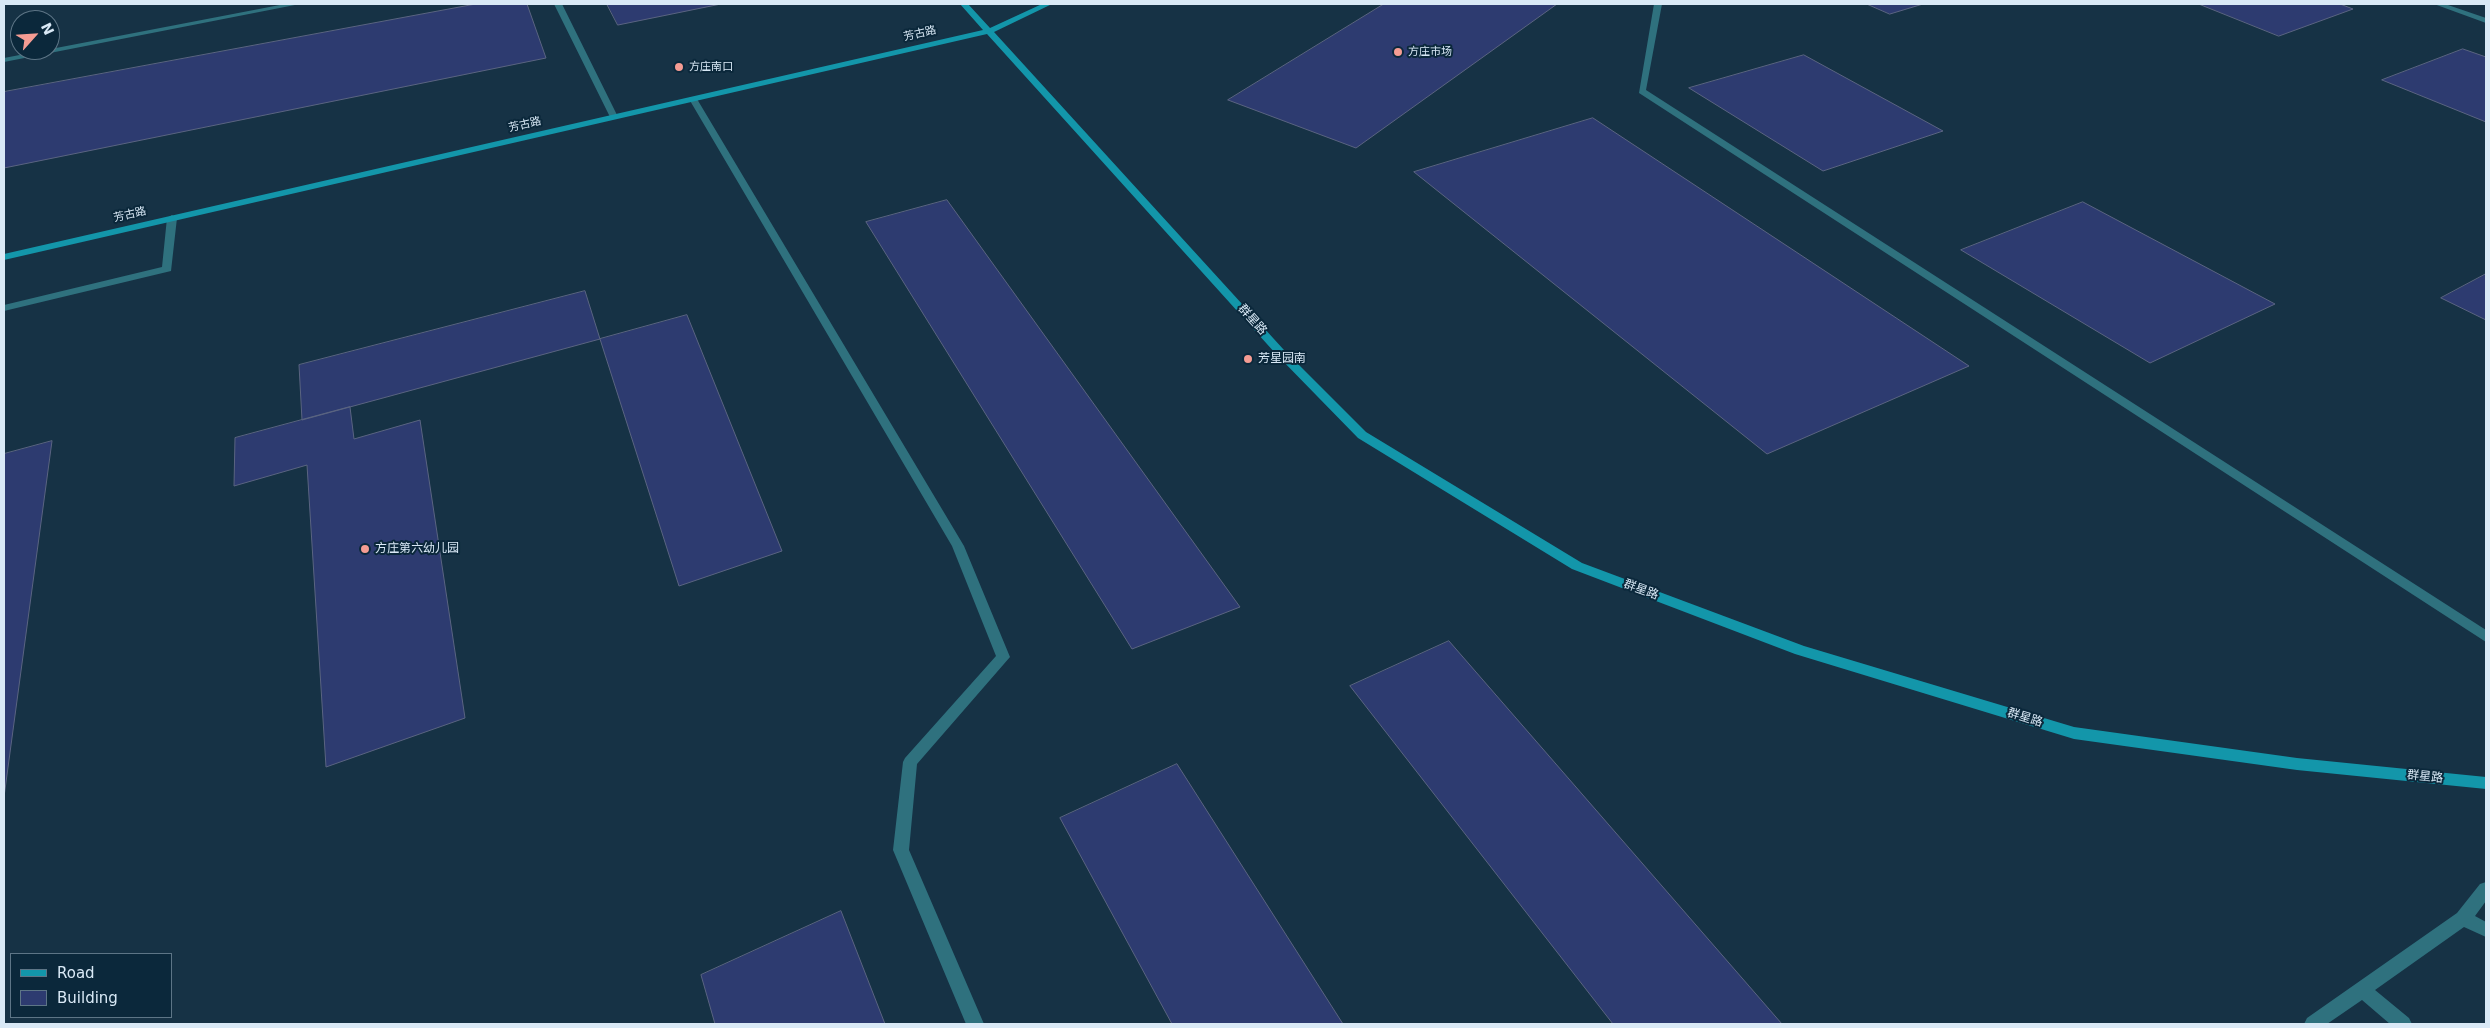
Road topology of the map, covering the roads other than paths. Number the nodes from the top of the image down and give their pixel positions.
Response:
1 (296, 4) edge
2 (558, 4) edge
3 (964, 4) edge
4 (1048, 4) edge
5 (1658, 4) edge
6 (2438, 4) edge
7 (2486, 21) edge
8 (989, 31) junction
9 (4, 60) edge
10 (693, 99) junction
11 (614, 117) junction
12 (172, 218) junction
13 (4, 257) edge
14 (4, 308) edge
15 (2486, 637) edge
16 (2486, 783) edge
17 (2486, 889) edge
18 (2463, 918) junction
19 (2486, 930) edge
20 (2362, 989) junction
21 (975, 1024) edge
22 (2313, 1024) edge
23 (2402, 1024) edge

1 - 9 lane
2 - 11 lane
3 - 8 street, 群星路
4 - 8 street, 芳古路
5 - 15 lane
6 - 7 lane
8 - 10 street, 芳古路
8 - 16 street, 群星路
10 - 11 street, 芳古路
10 - 21 lane
11 - 12 street, 芳古路
12 - 13 street, 芳古路
12 - 14 lane
17 - 18 lane
18 - 19 lane
18 - 20 lane
20 - 22 lane
20 - 23 lane

